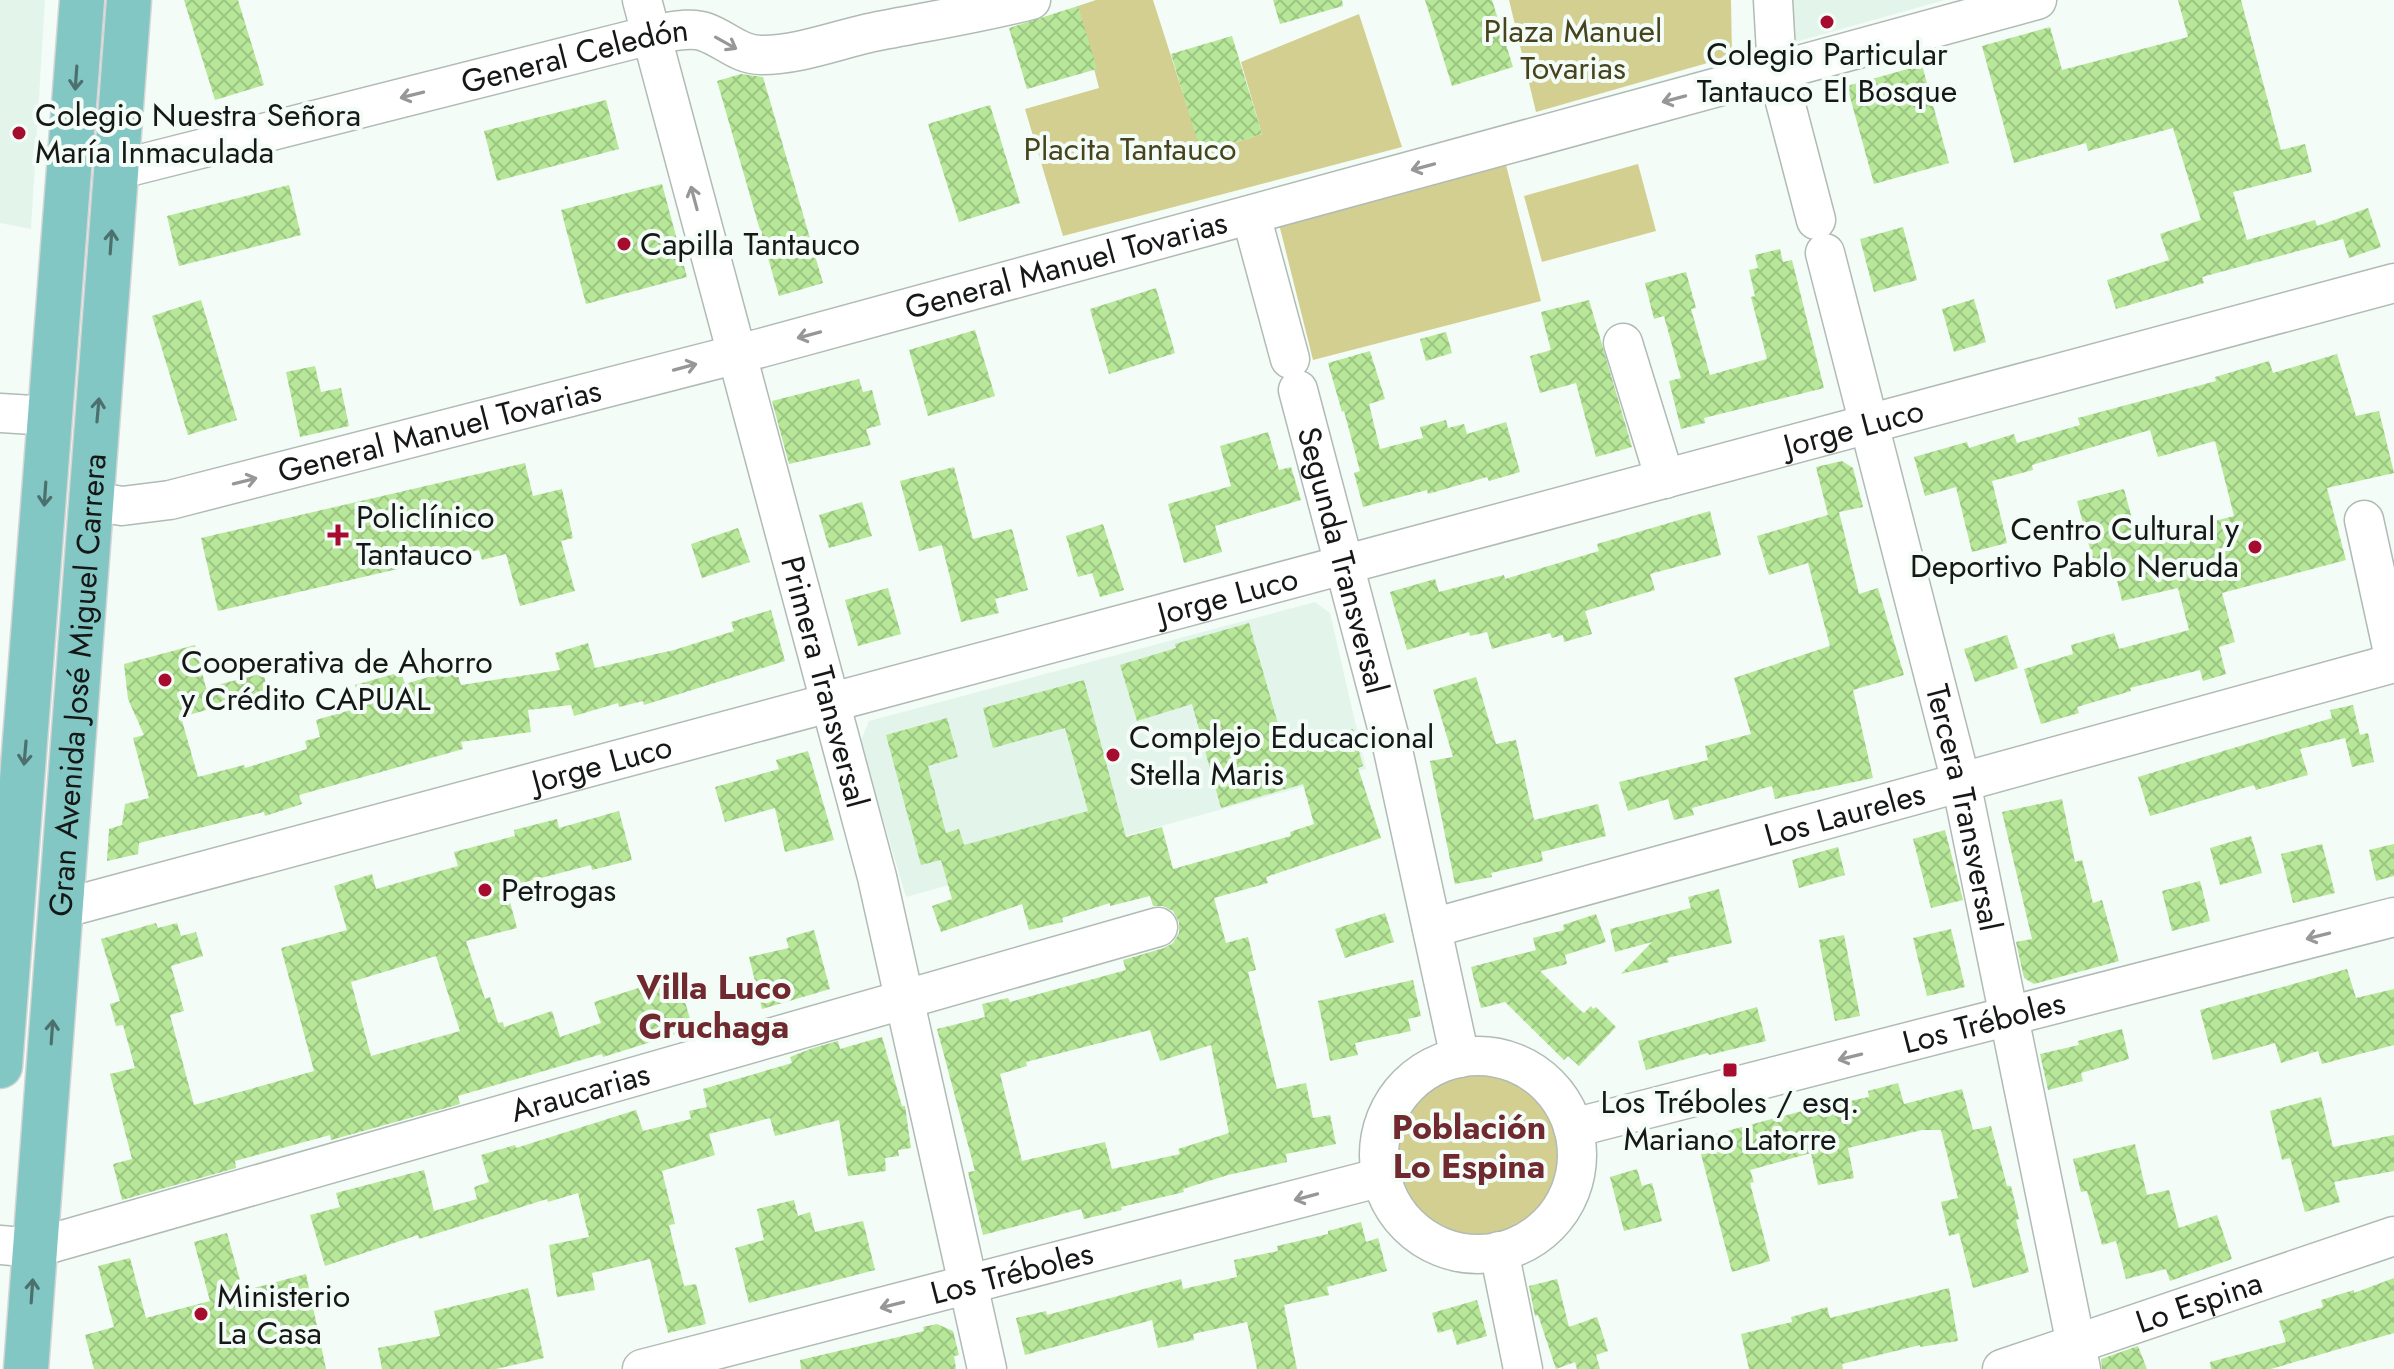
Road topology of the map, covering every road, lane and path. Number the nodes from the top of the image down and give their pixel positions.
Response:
1 (82, 0) edge
2 (129, 0) edge
3 (1031, 0) edge
4 (1773, 0) edge
5 (2037, 0) edge
6 (646, 17) edge
7 (1777, 71) junction
8 (117, 170) junction
9 (1251, 215) junction
10 (2394, 283) edge
11 (1623, 343) dead end
12 (736, 354) junction
13 (0, 413) edge
14 (50, 416) junction
15 (1871, 424) junction
16 (1665, 479) junction
17 (91, 501) junction
18 (2364, 520) dead end
19 (1344, 565) junction
20 (2394, 660) edge
21 (832, 703) junction
22 (1961, 782) junction
23 (61, 909) junction
24 (2394, 917) edge
25 (1158, 927) dead end
26 (1432, 928) junction
27 (906, 999) junction
28 (2010, 1016) junction
29 (1460, 1058) junction
30 (0, 1066) edge
31 (1573, 1128) junction
32 (1382, 1177) junction
33 (2394, 1236) edge
34 (18, 1246) edge
35 (1499, 1251) junction
36 (969, 1285) junction
37 (2078, 1357) edge
38 (26, 1369) edge
39 (644, 1369) edge
40 (987, 1369) edge
41 (1523, 1369) edge
42 (2002, 1369) edge

1 -> 14 main road, Gran Avenida José Miguel Carrera
2 - 8 main road, Gran Avenida José Miguel Carrera
6 -> 3 street, General Celedón
4 - 7 street, Tercera Transversal
5 - 7 street, General Manuel Tovarias
6 -> 8 street, General Celedón
12 -> 6 street, Primera Transversal
7 -> 9 street, General Manuel Tovarias
7 - 15 street, Tercera Transversal
17 -> 8 main road, Gran Avenida José Miguel Carrera
9 -> 12 street, General Manuel Tovarias
9 - 19 street, Segunda Transversal
10 - 15 street, Jorge Luco
11 - 16 street
17 -> 12 street, General Manuel Tovarias
12 - 21 street, Primera Transversal
13 - 14 street
14 -> 30 main road, Gran Avenida José Miguel Carrera
15 - 16 street, Jorge Luco
15 - 22 street, Tercera Transversal
16 - 19 street, Jorge Luco
17 - 23 main road, Gran Avenida José Miguel Carrera
18 - 20 street
19 - 21 street, Jorge Luco
19 - 26 street, Segunda Transversal
20 - 22 street, Los Laureles
21 - 23 street, Jorge Luco
21 - 27 street, Primera Transversal
22 - 26 street, Los Laureles
22 - 28 street, Tercera Transversal
34 -> 23 main road, Gran Avenida José Miguel Carrera
24 -> 28 street, Los Tréboles
25 - 27 street, Araucarias
26 - 29 street, Segunda Transversal
27 - 34 street, Araucarias
27 - 36 street, Primera Transversal
28 -> 31 street, Los Tréboles
28 - 37 street, Tercera Transversal
29 - 31 street
29 - 32 street
31 - 35 street
32 - 35 street
32 -> 36 street, Los Tréboles
33 - 37 street, Lo Espina
38 -> 34 main road, Gran Avenida José Miguel Carrera
35 - 41 street
36 -> 39 street, Los Tréboles
36 - 40 street, Primera Transversal
37 - 42 street, Lo Espina

